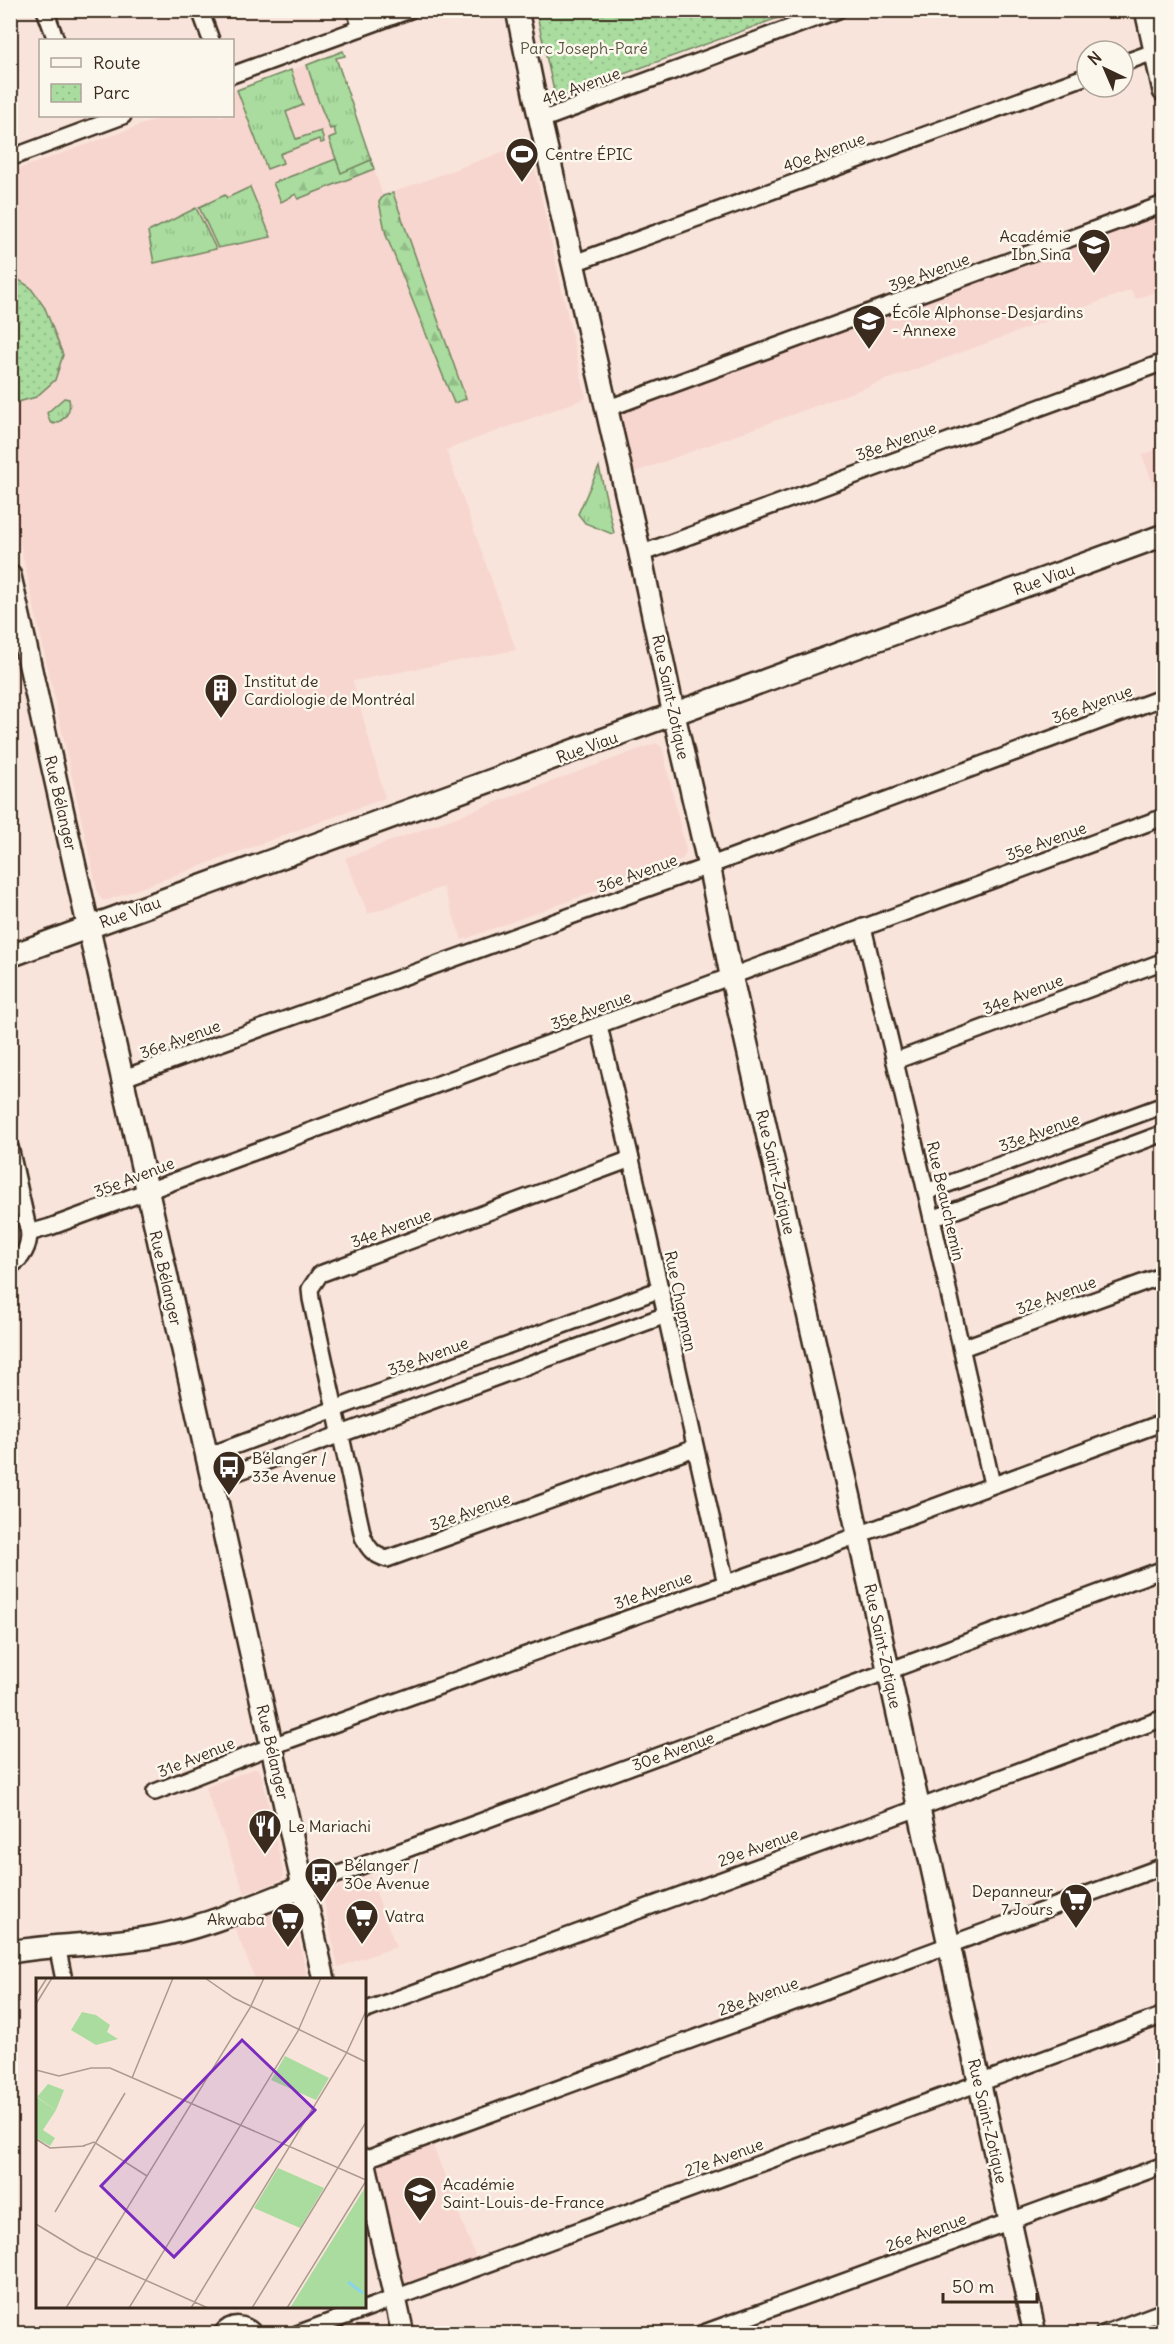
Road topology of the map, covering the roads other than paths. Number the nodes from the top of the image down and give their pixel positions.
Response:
1 (45, 10) edge
2 (200, 10) edge
3 (355, 10) edge
4 (410, 10) edge
5 (517, 10) edge
6 (838, 10) edge
7 (1146, 10) edge
8 (361, 28) junction
9 (56, 39) edge
10 (211, 39) edge
11 (1159, 50) edge
12 (1135, 59) edge
13 (234, 74) edge
14 (1075, 80) edge
15 (1164, 91) edge
16 (117, 117) edge
17 (541, 120) junction
18 (86, 122) edge
19 (10, 158) edge
20 (1164, 204) edge
21 (574, 263) junction
22 (1164, 362) edge
23 (606, 410) junction
24 (1164, 535) edge
25 (640, 554) junction
26 (10, 576) edge
27 (1164, 697) edge
28 (674, 715) junction
29 (1164, 817) edge
30 (709, 865) junction
31 (88, 927) junction
32 (863, 927) junction
33 (10, 956) edge
34 (1164, 961) edge
35 (731, 975) junction
36 (599, 1026) junction
37 (895, 1061) junction
38 (121, 1079) junction
39 (1164, 1105) edge
40 (1164, 1133) edge
41 (10, 1147) edge
42 (631, 1159) junction
43 (147, 1191) junction
44 (926, 1192) junction
45 (932, 1219) junction
46 (29, 1233) junction
47 (10, 1266) edge
48 (1164, 1275) edge
49 (660, 1289) junction
50 (666, 1315) junction
51 (962, 1348) junction
52 (335, 1410) junction
53 (1164, 1422) edge
54 (340, 1435) junction
55 (695, 1448) junction
56 (207, 1456) junction
57 (213, 1481) junction
58 (992, 1484) junction
59 (858, 1534) junction
60 (1164, 1569) edge
61 (726, 1584) junction
62 (888, 1671) junction
63 (1164, 1718) edge
64 (272, 1746) junction
65 (155, 1792) dead end
66 (919, 1808) junction
67 (1164, 1866) edge
68 (304, 1887) junction
69 (57, 1945) junction
70 (949, 1945) junction
71 (10, 1952) edge
72 (64, 1978) edge
73 (324, 1978) edge
74 (366, 2010) edge
75 (1164, 2015) edge
76 (979, 2082) junction
77 (366, 2160) edge
78 (366, 2165) edge
79 (1164, 2165) edge
80 (1010, 2220) junction
81 (394, 2298) junction
82 (1164, 2312) edge
83 (221, 2334) edge
84 (255, 2334) edge
85 (297, 2334) edge
86 (403, 2334) edge
87 (701, 2334) edge
88 (1035, 2334) edge
89 (1103, 2334) edge

1 - 9 street
2 - 10 street
3 - 8 street
4 - 8 street
5 - 17 street, Rue Saint-Zotique
6 - 17 street, 41e Avenue
7 - 11 street
8 - 13 street
11 - 12 street
11 - 15 street
14 - 21 street, 40e Avenue
16 - 18 street
17 - 21 street, Rue Saint-Zotique
18 - 19 street
20 - 23 street, 39e Avenue
21 - 23 street, Rue Saint-Zotique
22 - 25 street, 38e Avenue
23 - 25 street, Rue Saint-Zotique
24 - 28 street, Rue Viau
25 - 28 street, Rue Saint-Zotique
26 - 31 street, Rue Bélanger
27 - 30 street, 36e Avenue
28 - 30 street, Rue Saint-Zotique
28 - 31 street, Rue Viau
29 - 32 street, 35e Avenue
30 - 35 street, Rue Saint-Zotique
30 - 38 street, 36e Avenue
31 - 33 street, Rue Viau
31 - 38 street, Rue Bélanger
32 - 35 street, 35e Avenue
32 - 37 street, Rue Beauchemin
34 - 37 street, 34e Avenue
35 - 36 street, 35e Avenue
35 - 59 street, Rue Saint-Zotique
36 - 42 street, Rue Chapman
36 - 43 street, 35e Avenue
37 - 44 street, Rue Beauchemin
38 - 43 street, Rue Bélanger
39 - 44 street, 33e Avenue
40 - 45 street
41 - 46 street
42 - 49 street, Rue Chapman
42 - 52 street, 34e Avenue
43 - 46 street, 35e Avenue
43 - 56 street, Rue Bélanger
44 - 45 street, Rue Beauchemin
45 - 51 street, Rue Beauchemin
46 - 47 street
48 - 51 street, 32e Avenue
49 - 50 street, Rue Chapman
49 - 52 street, 33e Avenue
50 - 54 street
50 - 55 street, Rue Chapman
51 - 58 street, Rue Beauchemin
52 - 54 street, 34e Avenue
52 - 56 street, 33e Avenue
53 - 58 street, 31e Avenue
54 - 55 street, 32e Avenue
54 - 57 street
55 - 61 street, Rue Chapman
56 - 57 street, Rue Bélanger
57 - 64 street, Rue Bélanger
58 - 59 street, 31e Avenue
59 - 61 street, 31e Avenue
59 - 62 street, Rue Saint-Zotique
60 - 62 street, 30e Avenue
61 - 64 street, 31e Avenue
62 - 66 street, Rue Saint-Zotique
62 - 68 street, 30e Avenue
63 - 66 street, 29e Avenue
64 - 65 street, 31e Avenue
64 - 68 street, Rue Bélanger
66 - 70 street, Rue Saint-Zotique
66 - 74 street, 29e Avenue
67 - 70 street, 28e Avenue
68 - 69 street, 30e Avenue
68 - 73 street, Rue Bélanger
69 - 71 street, 30e Avenue
69 - 72 street
70 - 76 street, Rue Saint-Zotique
70 - 77 street, 28e Avenue
75 - 76 street, 27e Avenue
76 - 80 street, Rue Saint-Zotique
76 - 81 street, 27e Avenue
78 - 81 street
79 - 80 street, 26e Avenue
80 - 87 street, 26e Avenue
80 - 88 street, Rue Saint-Zotique
81 - 85 street, 27e Avenue
81 - 86 street
82 - 89 street
83 - 84 street

